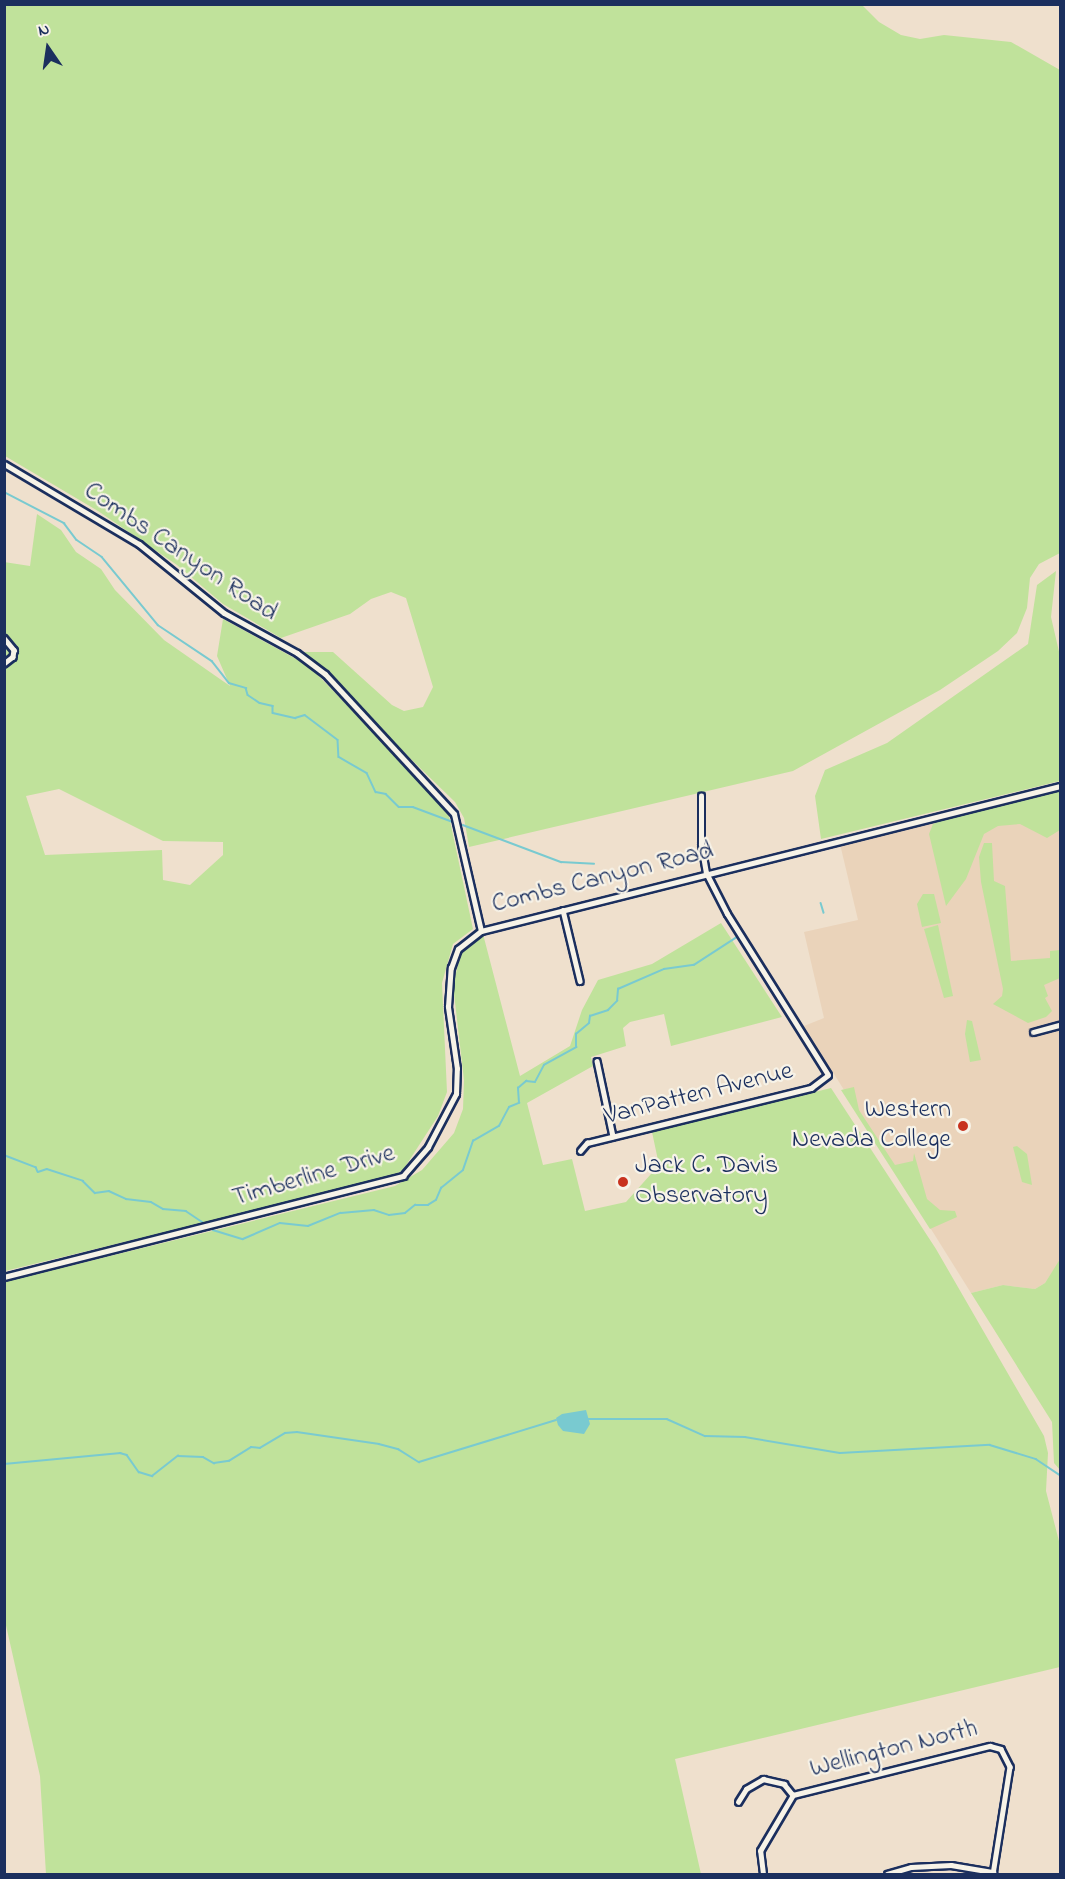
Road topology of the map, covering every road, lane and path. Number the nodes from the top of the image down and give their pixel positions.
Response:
1 (4, 464) edge
2 (4, 638) edge
3 (4, 664) edge
4 (1060, 786) edge
5 (701, 796) dead end
6 (706, 873) junction
7 (563, 910) junction
8 (481, 931) junction
9 (580, 981) dead end
10 (1060, 1025) edge
11 (1033, 1032) dead end
12 (597, 1061) dead end
13 (613, 1136) junction
14 (580, 1151) dead end
15 (4, 1277) edge
16 (793, 1795) junction
17 (738, 1802) dead end
18 (993, 1874) edge
19 (763, 1875) edge
20 (886, 1875) edge

1 - 8 street, Combs Canyon Road
2 - 3 street
4 - 6 street, Combs Canyon Road
5 - 6 street
6 - 7 street, Combs Canyon Road
6 - 13 street, VanPatten Avenue
7 - 8 street, Combs Canyon Road
7 - 9 street
8 - 15 street, Timberline Drive
10 - 11 street
12 - 13 street
13 - 14 street, VanPatten Avenue
16 - 17 street
16 - 18 street, Wellington North
16 - 19 street
18 - 20 street

